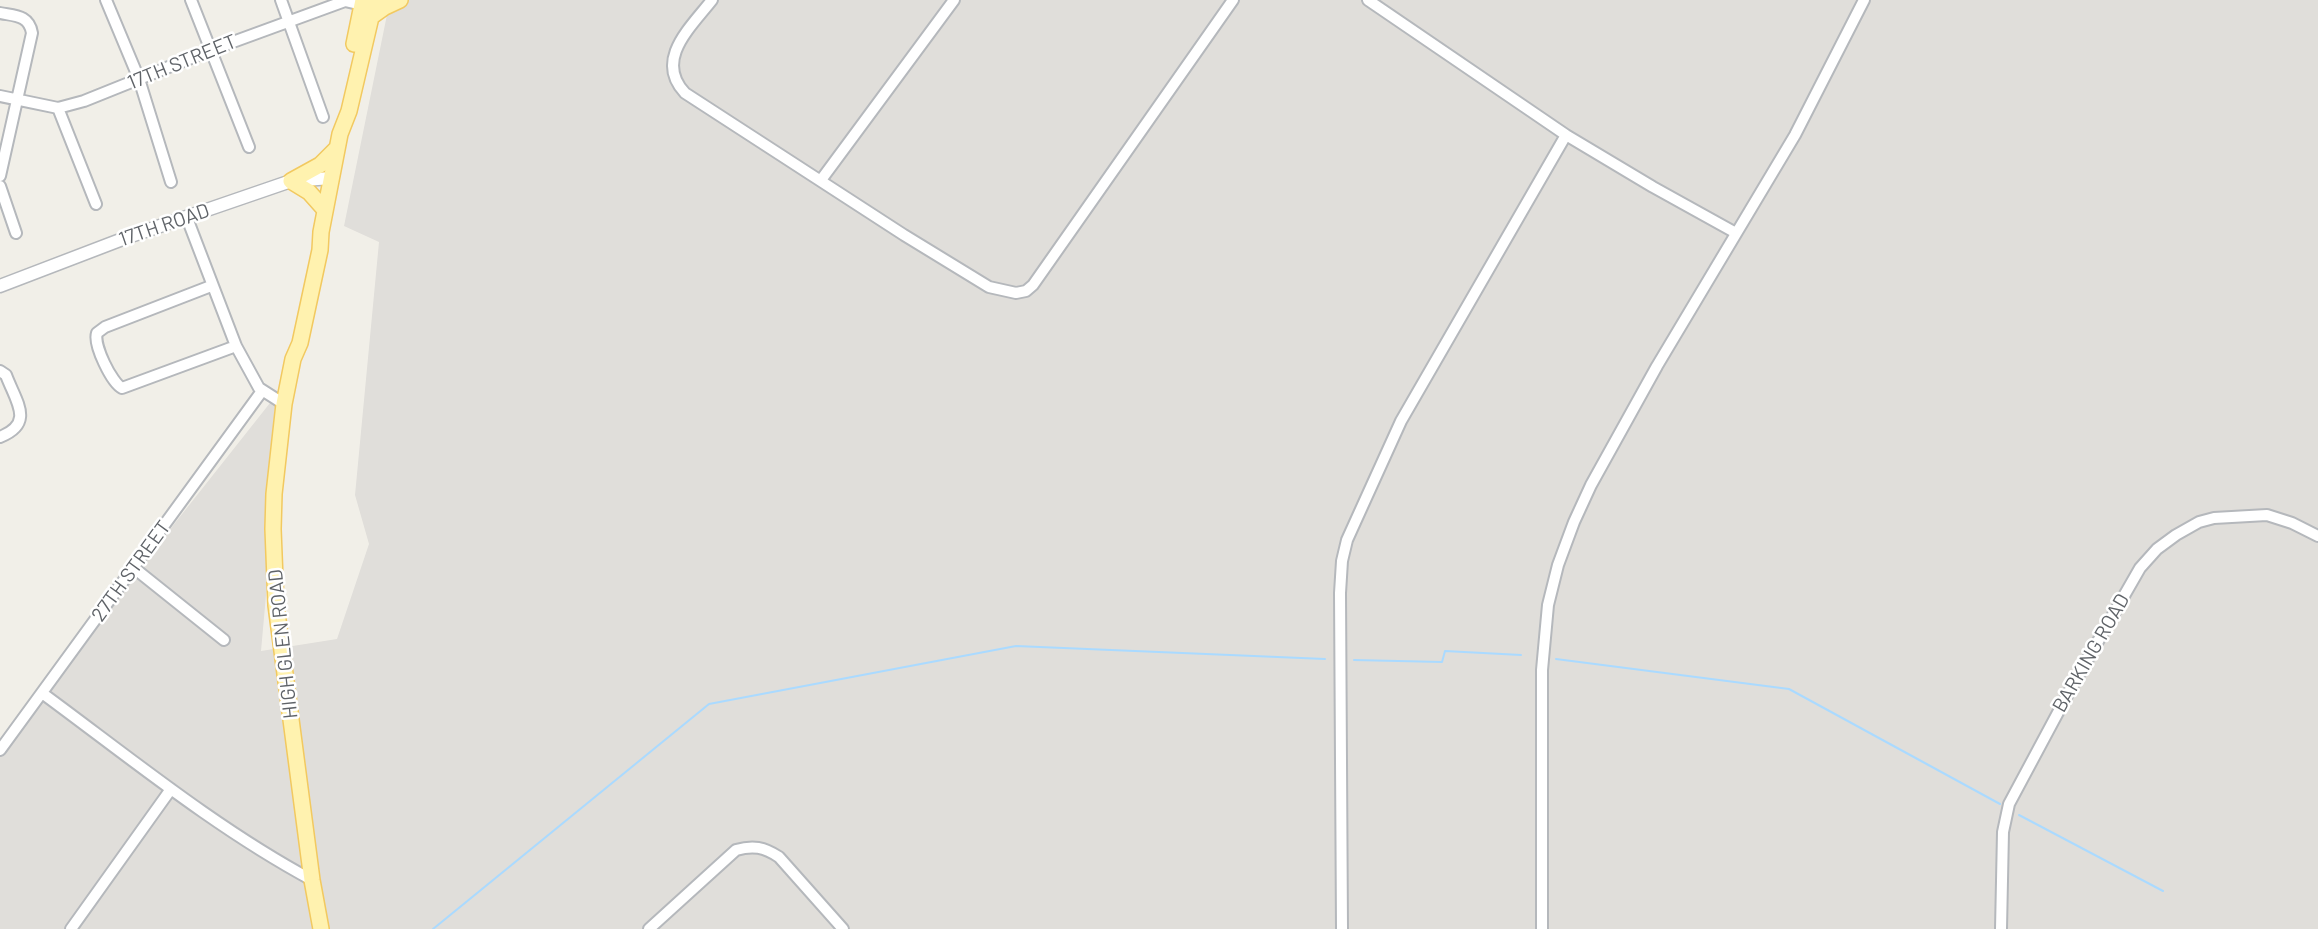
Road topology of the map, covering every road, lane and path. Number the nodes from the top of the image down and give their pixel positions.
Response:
1 (106, 0) edge
2 (191, 0) edge
3 (281, 0) edge
4 (400, 0) edge
5 (712, 0) edge
6 (954, 0) edge
7 (1233, 0) edge
8 (1368, 0) edge
9 (1864, 0) edge
10 (346, 1) edge
11 (368, 6) edge
12 (0, 13) edge
13 (289, 21) junction
14 (211, 50) junction
15 (139, 79) junction
16 (0, 96) edge
17 (17, 100) junction
18 (58, 108) junction
19 (323, 117) dead end
20 (1566, 135) junction
21 (249, 147) dead end
22 (336, 149) junction
23 (0, 176) edge
24 (331, 178) junction
25 (291, 180) junction
26 (821, 180) junction
27 (171, 182) dead end
28 (0, 186) edge
29 (96, 204) dead end
30 (325, 210) junction
31 (187, 218) junction
32 (16, 233) dead end
33 (1736, 233) junction
34 (0, 286) edge
35 (211, 286) junction
36 (236, 346) junction
37 (0, 371) edge
38 (262, 391) junction
39 (284, 404) junction
40 (0, 437) edge
41 (2318, 536) edge
42 (134, 568) junction
43 (224, 640) dead end
44 (42, 693) junction
45 (0, 750) edge
46 (171, 789) junction
47 (312, 880) junction
48 (71, 929) edge
49 (321, 929) edge
50 (649, 929) edge
51 (843, 929) edge
52 (1342, 929) edge
53 (1542, 929) edge
54 (2001, 929) edge

1 - 15 street
2 - 14 street
3 - 13 street
4 - 11 main road
5 - 26 street
6 - 26 street
7 - 26 street
8 - 20 street
9 - 33 street
10 - 11 street, 17TH STREET
10 - 13 street, 17TH STREET
11 - 22 main road, HIGH GLEN ROAD
12 - 17 street
13 - 14 street, 17TH STREET
13 - 19 street
14 - 15 street, 17TH STREET
14 - 21 street
15 - 18 street, 17TH STREET
15 - 27 street
16 - 17 street
17 - 18 street
17 - 23 street
18 - 29 street
20 - 33 street
20 - 52 street
22 - 24 main road, HIGH GLEN ROAD
22 - 25 main road
24 - 25 street, 17TH ROAD
24 - 30 main road, HIGH GLEN ROAD
25 - 30 main road
25 - 31 street, 17TH ROAD
28 - 32 street
30 - 39 main road, HIGH GLEN ROAD
31 - 34 street, 17TH ROAD
31 - 35 street
33 - 53 street
35 - 36 street
35 - 36 street
36 - 38 street
37 - 40 street
38 - 39 street
38 - 42 street, 27TH STREET
39 - 47 main road, HIGH GLEN ROAD
41 - 54 street, BARKING ROAD
42 - 43 street
42 - 44 street, 27TH STREET
44 - 45 street, 27TH STREET
44 - 46 street
46 - 47 street
46 - 48 street
47 - 49 main road, HIGH GLEN ROAD
50 - 51 street

